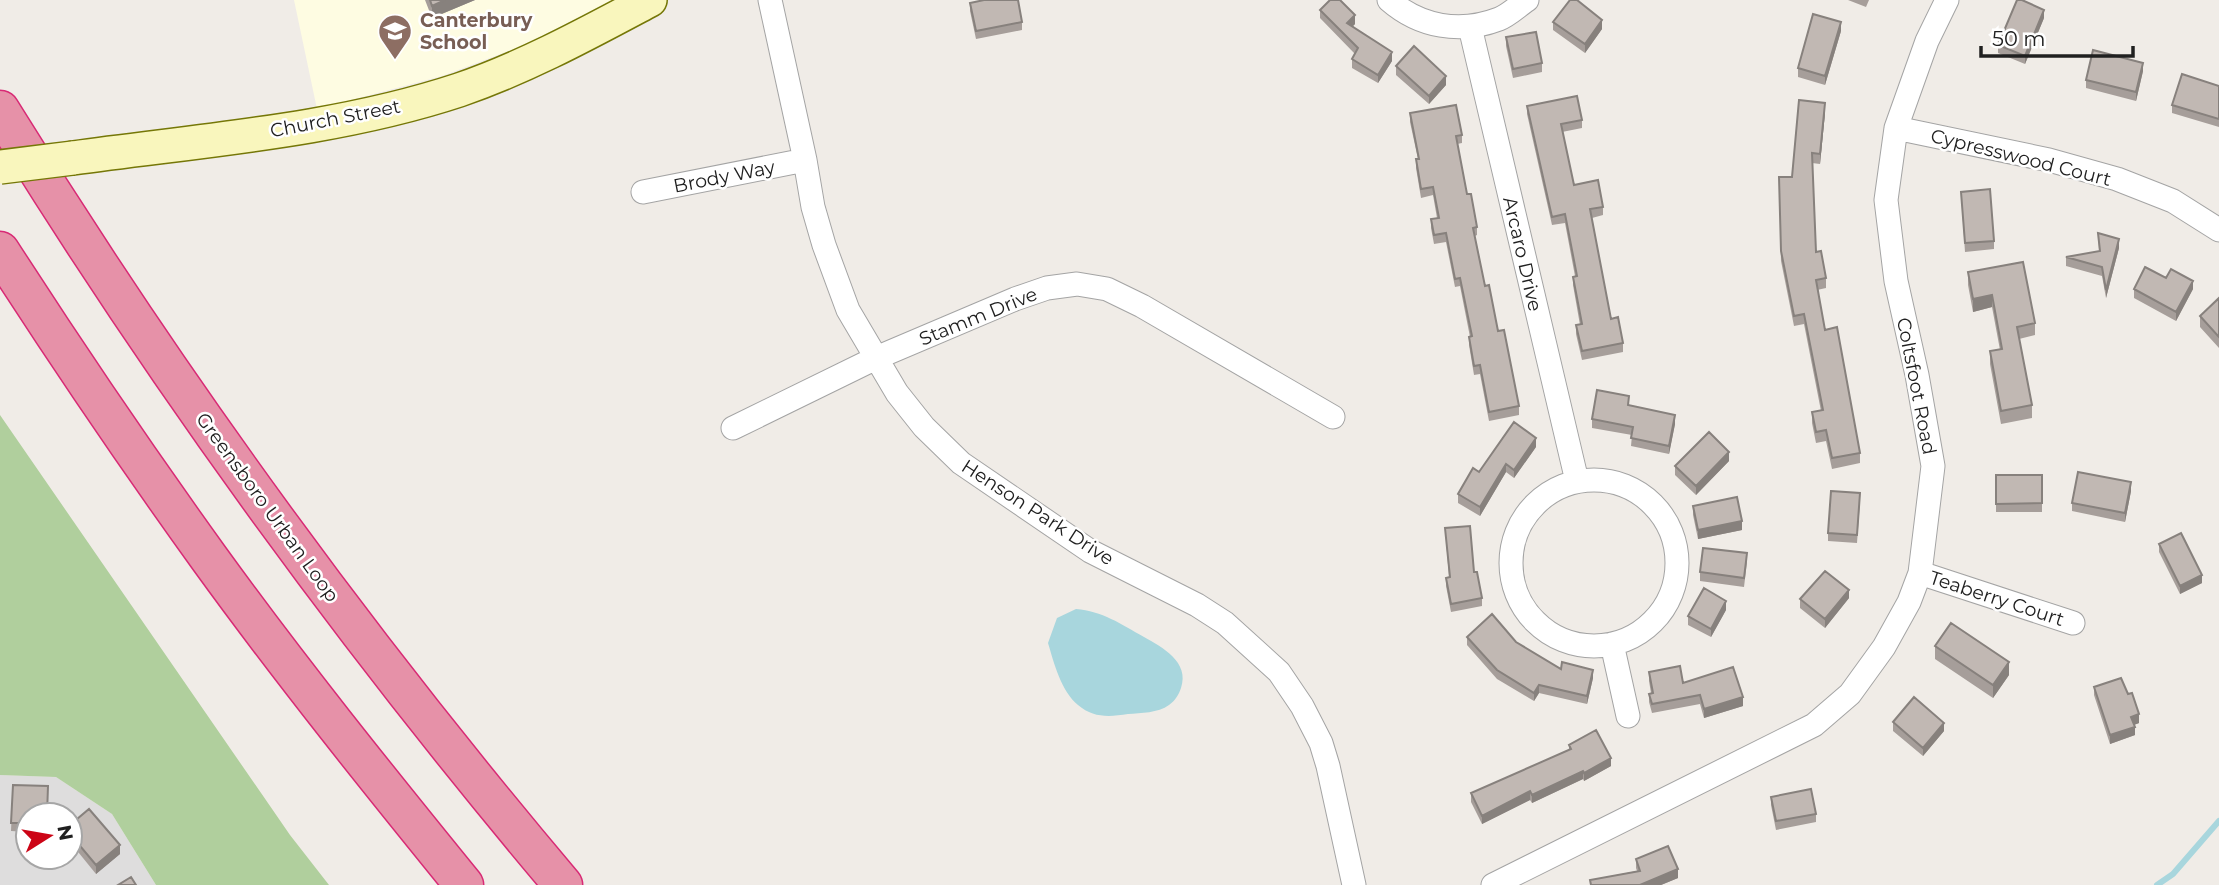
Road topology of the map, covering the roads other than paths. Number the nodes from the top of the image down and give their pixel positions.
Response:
1 (650, 0) edge
2 (770, 0) edge
3 (1389, 0) edge
4 (1527, 0) edge
5 (1947, 0) edge
6 (1470, 27) junction
7 (0, 110) edge
8 (1896, 128) junction
9 (805, 160) junction
10 (0, 167) edge
11 (643, 192) dead end
12 (2219, 230) edge
13 (0, 251) edge
14 (876, 358) junction
15 (1333, 417) dead end
16 (733, 428) dead end
17 (1577, 481) junction
18 (1920, 573) junction
19 (2073, 623) dead end
20 (1612, 644) junction
21 (1628, 716) dead end
22 (464, 885) edge
23 (562, 885) edge
24 (1354, 885) edge
25 (1493, 885) edge

1 - 10 street, Church Street, bridge
2 - 9 street, Henson Park Drive
3 - 6 street
4 - 6 street
5 - 8 street, Coltsfoot Road
6 - 17 street, Arcaro Drive
7 - 23 highway, Greensboro Urban Loop
8 - 12 street, Cypresswood Court
8 - 18 street, Coltsfoot Road
9 - 11 street, Brody Way
9 - 14 street, Henson Park Drive
13 - 22 highway
14 - 15 street, Stamm Drive
14 - 16 street, Stamm Drive
14 - 24 street, Henson Park Drive
17 - 20 street
17 - 20 street
18 - 19 street, Teaberry Court
18 - 25 street, Coltsfoot Road
20 - 21 street

